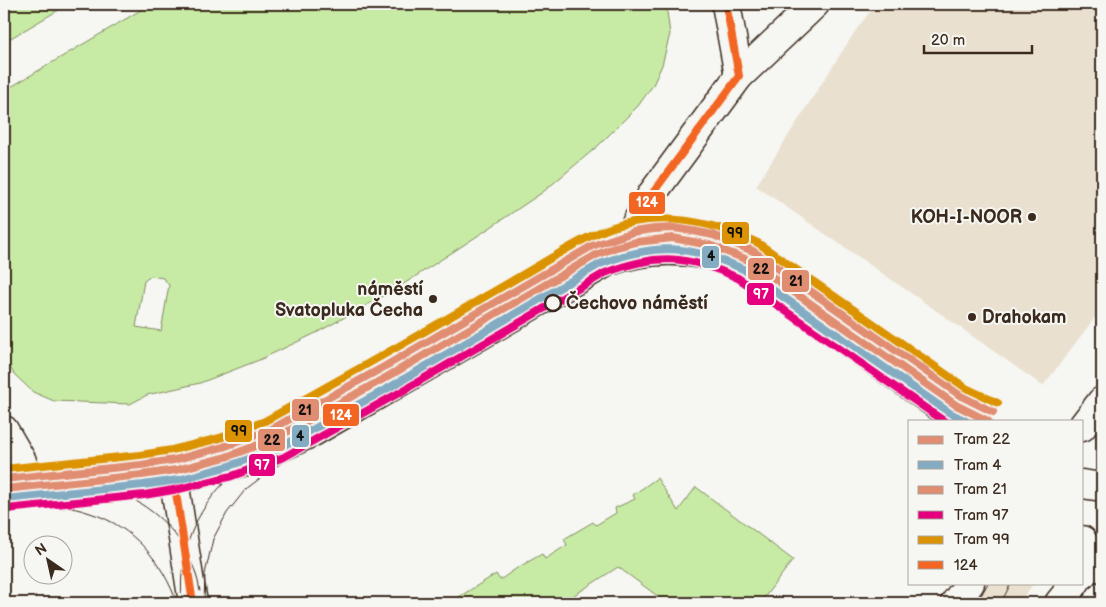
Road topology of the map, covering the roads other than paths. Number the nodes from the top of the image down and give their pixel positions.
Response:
1 (726, 4) edge
2 (815, 4) edge
3 (738, 76) junction
4 (625, 255) junction
5 (1102, 401) edge
6 (959, 420) edge
7 (1084, 424) edge
8 (4, 430) edge
9 (174, 480) junction
10 (1084, 484) edge
11 (1102, 487) edge
12 (17, 496) edge
13 (969, 584) edge
14 (1074, 584) edge
15 (193, 603) edge
16 (955, 603) edge
17 (1060, 603) edge

1 - 3 street
2 - 3 street
3 - 4 street
4 - 6 street
4 - 9 street
5 - 7 street
8 - 12 street
9 - 12 street
9 - 15 street
10 - 11 street
13 - 16 street
14 - 17 street

